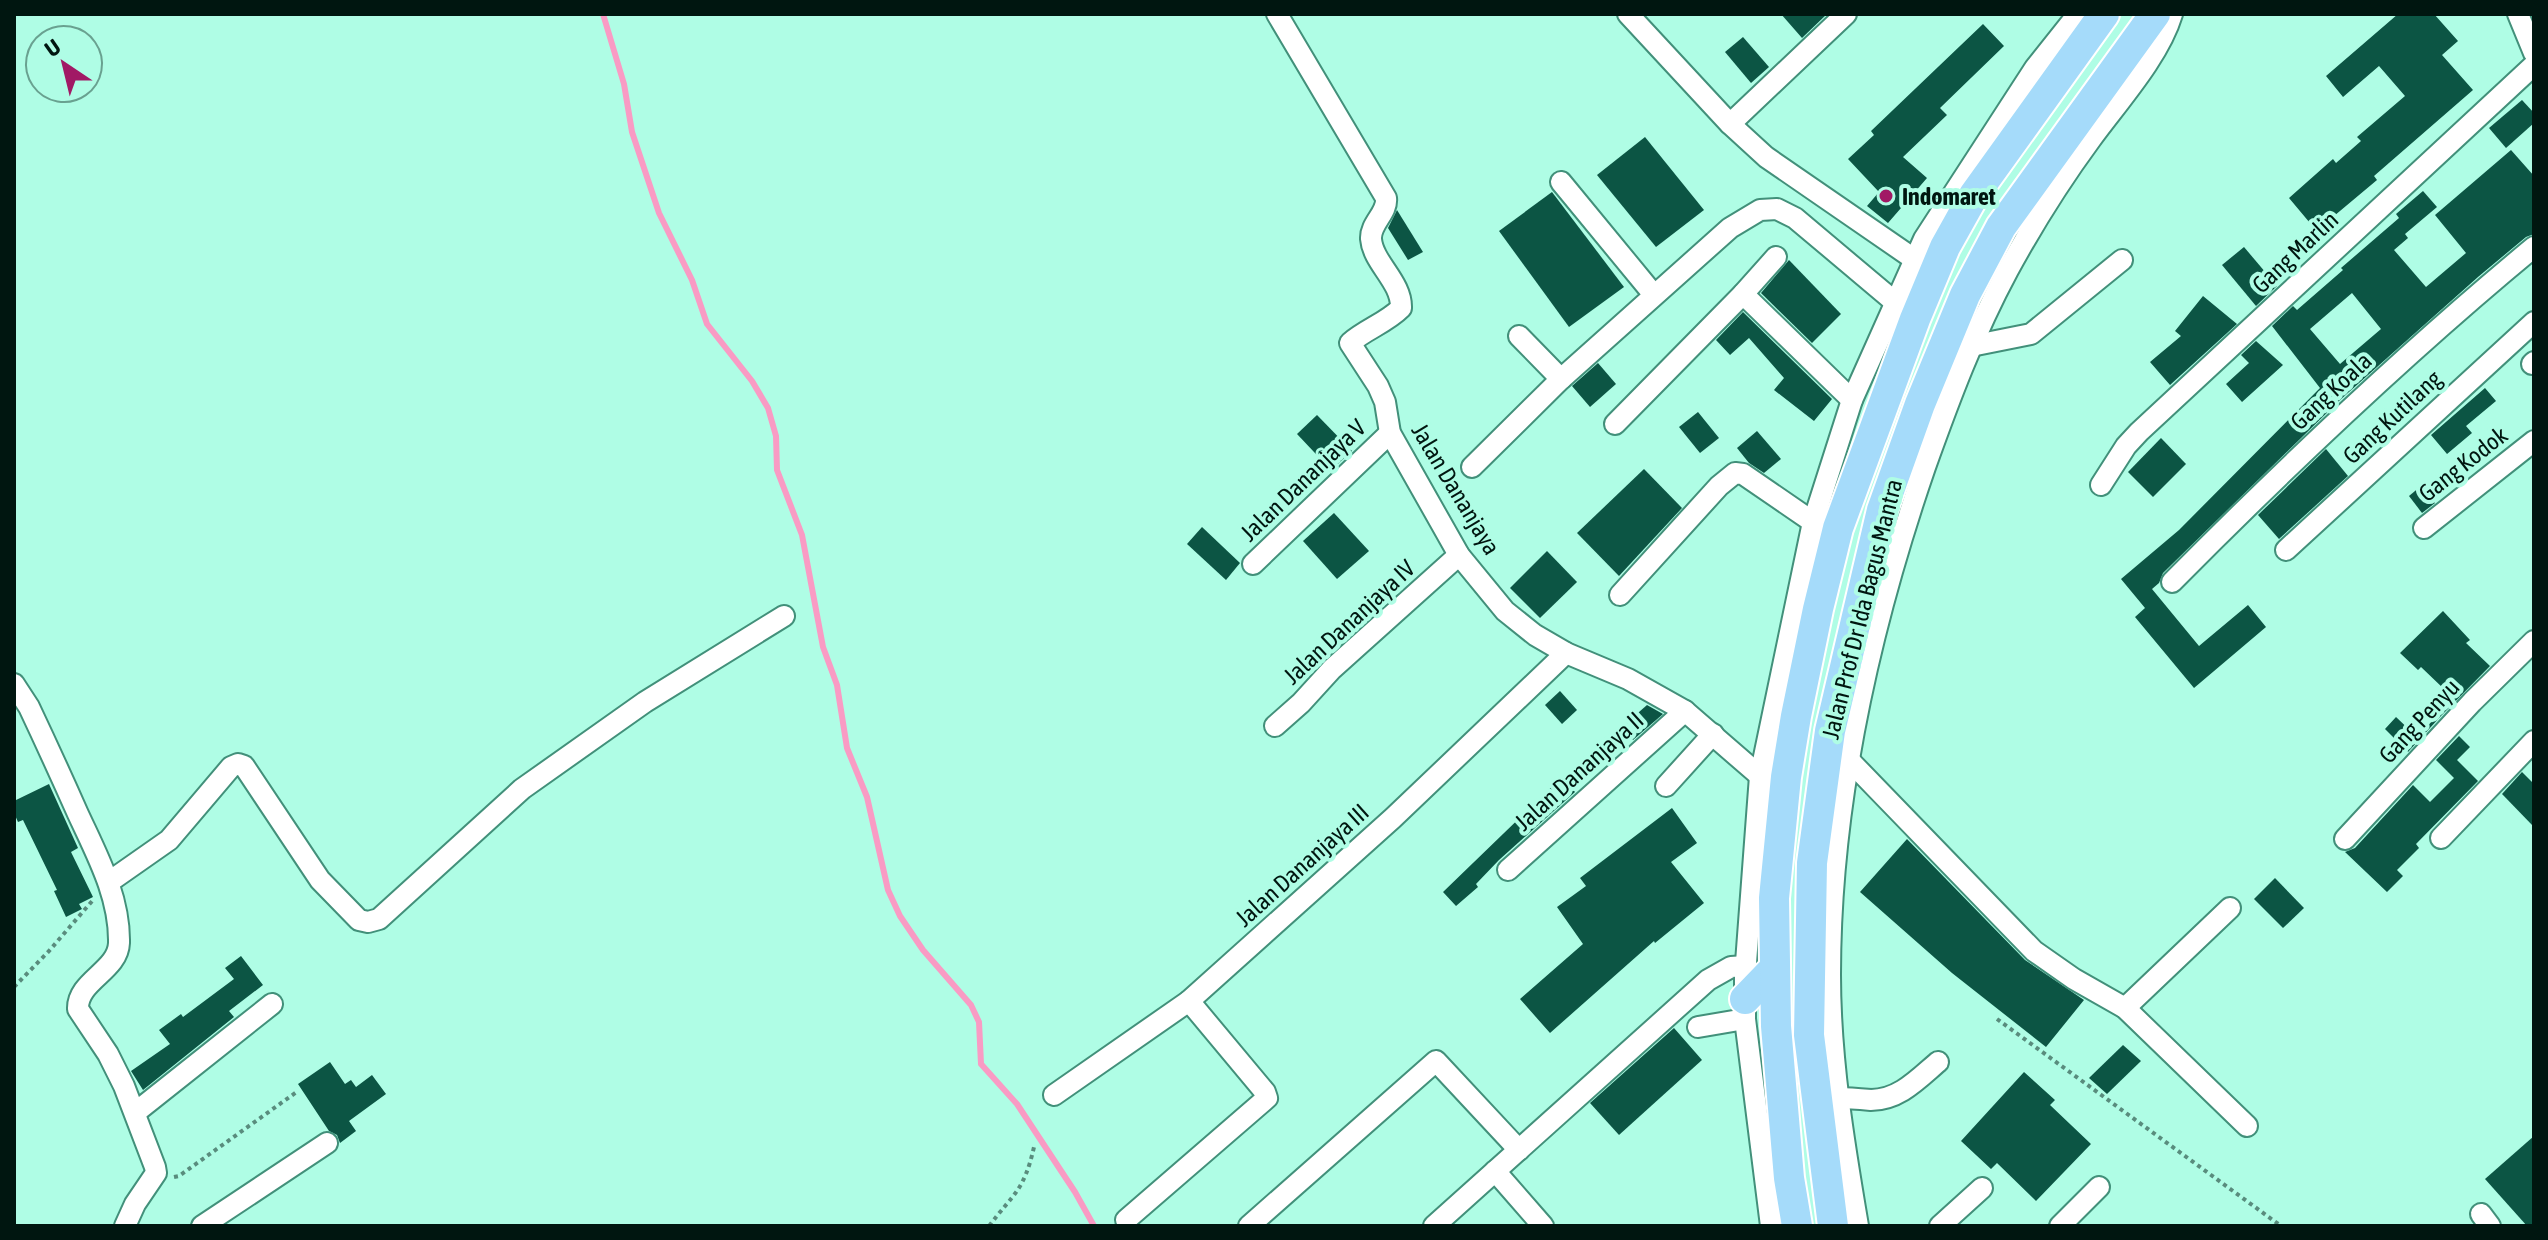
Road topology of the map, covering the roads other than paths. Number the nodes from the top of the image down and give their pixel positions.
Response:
1 (1277, 14) edge
2 (1628, 14) edge
3 (1846, 14) edge
4 (2078, 14) edge
5 (2104, 14) edge
6 (2155, 14) edge
7 (2172, 14) edge
8 (2518, 14) edge
9 (2534, 53) edge
10 (2534, 65) edge
11 (1730, 124) junction
12 (1561, 182) dead end
13 (2534, 247) edge
14 (1776, 257) dead end
15 (1914, 259) junction
16 (2122, 260) dead end
17 (1743, 294) junction
18 (1654, 295) junction
19 (1904, 311) junction
20 (2534, 322) edge
21 (1519, 336) dead end
22 (1971, 346) junction
23 (1561, 379) junction
24 (1852, 400) junction
25 (1615, 424) dead end
26 (1390, 433) junction
27 (2534, 441) edge
28 (1917, 450) junction
29 (1472, 467) dead end
30 (2101, 485) dead end
31 (1813, 522) junction
32 (2424, 528) dead end
33 (2286, 550) dead end
34 (1459, 555) junction
35 (1253, 564) dead end
36 (2172, 582) dead end
37 (1620, 595) dead end
38 (784, 616) dead end
39 (2534, 641) edge
40 (1566, 653) junction
41 (14, 684) edge
42 (1685, 711) junction
43 (1275, 726) dead end
44 (1713, 734) junction
45 (2534, 741) edge
46 (1849, 760) junction
47 (1760, 776) junction
48 (1666, 786) dead end
49 (2441, 838) dead end
50 (2345, 839) dead end
51 (1508, 870) dead end
52 (109, 882) junction
53 (2230, 908) dead end
54 (1760, 968) junction
55 (1819, 976) junction
56 (1189, 1001) junction
57 (272, 1004) dead end
58 (2125, 1008) junction
59 (1745, 1009) junction
60 (1698, 1027) dead end
61 (1938, 1062) dead end
62 (1054, 1095) dead end
63 (1838, 1098) junction
64 (136, 1112) junction
65 (2247, 1126) dead end
66 (327, 1143) dead end
67 (1519, 1150) junction
68 (1495, 1171) junction
69 (2099, 1187) dead end
70 (1982, 1188) dead end
71 (1126, 1220) dead end
72 (125, 1226) edge
73 (202, 1226) edge
74 (1249, 1226) edge
75 (1434, 1226) edge
76 (1543, 1226) edge
77 (1771, 1226) edge
78 (1797, 1226) edge
79 (1833, 1226) edge
80 (1858, 1226) edge
81 (1940, 1226) edge
82 (2060, 1226) edge

1 - 26 street, Jalan Dananjaya
2 - 11 street
3 - 11 street
4 - 15 street
5 - 19 highway, Jalan Prof Dr Ida Bagus Mantra
6 - 28 highway, Jalan Prof Dr Ida Bagus Mantra
7 - 22 street
8 - 9 street
10 - 30 street, Gang Marlin
11 - 15 street
12 - 18 street
13 - 36 street, Gang Koala
14 - 17 street
15 - 19 street
16 - 22 street
17 - 24 street
17 - 25 street
18 - 19 street
18 - 23 street
19 - 24 street
19 - 54 highway, Jalan Prof Dr Ida Bagus Mantra
20 - 33 street, Gang Kutilang
21 - 23 street
22 - 28 street
23 - 29 street
24 - 31 street
26 - 34 street, Jalan Dananjaya
26 - 35 street, Jalan Dananjaya V
27 - 32 street, Gang Kodok
28 - 46 street
28 - 55 highway, Jalan Prof Dr Ida Bagus Mantra
31 - 37 street
31 - 47 street
34 - 40 street, Jalan Dananjaya
34 - 43 street, Jalan Dananjaya IV
38 - 52 street
39 - 50 street, Gang Penyu
40 - 42 street, Jalan Dananjaya
40 - 56 street, Jalan Dananjaya III
41 - 52 street
42 - 44 street, Jalan Dananjaya
42 - 51 street, Jalan Dananjaya II
44 - 47 street, Jalan Dananjaya
44 - 48 street
45 - 49 street
46 - 55 street
46 - 58 street
47 - 54 street
52 - 64 street
53 - 58 street
54 - 59 highway
54 - 67 street
54 - 78 highway, Jalan Prof Dr Ida Bagus Mantra
55 - 63 street
55 - 79 highway, Jalan Prof Dr Ida Bagus Mantra
56 - 62 street, Jalan Dananjaya III
56 - 71 street
57 - 64 street
58 - 65 street
59 - 60 street
59 - 77 street
61 - 63 street
63 - 80 street
64 - 72 street
66 - 73 street
67 - 68 street
67 - 74 street
68 - 75 street
68 - 76 street
69 - 82 street
70 - 81 street

